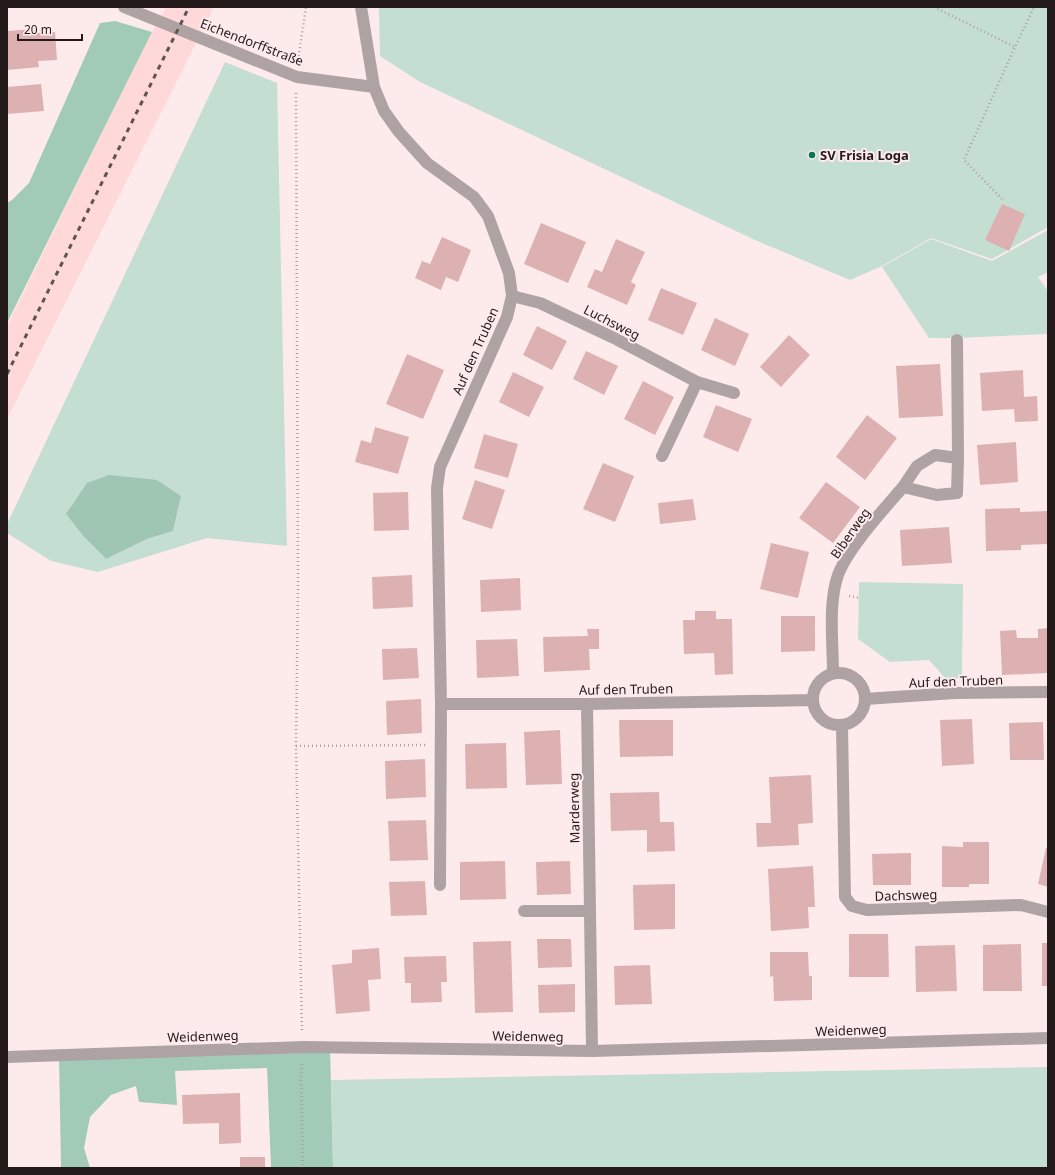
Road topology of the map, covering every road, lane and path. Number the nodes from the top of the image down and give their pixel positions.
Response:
1 (124, 7) edge
2 (306, 7) edge
3 (360, 7) edge
4 (934, 7) edge
5 (1034, 7) edge
6 (1015, 47) junction
7 (297, 77) junction
8 (374, 87) junction
9 (1002, 199) dead end
10 (512, 296) junction
11 (957, 340) dead end
12 (697, 382) junction
13 (734, 393) dead end
14 (662, 456) dead end
15 (958, 458) junction
16 (904, 487) junction
17 (833, 673) junction
18 (1048, 692) edge
19 (865, 699) junction
20 (812, 700) junction
21 (441, 704) junction
22 (587, 704) junction
23 (842, 726) junction
24 (440, 745) junction
25 (296, 746) junction
26 (440, 885) dead end
27 (524, 911) dead end
28 (590, 911) junction
29 (1048, 912) edge
30 (1048, 1038) edge
31 (304, 1047) junction
32 (592, 1050) junction
33 (7, 1057) edge
34 (303, 1168) edge

1 - 7 street, Eichendorffstraße
2 - 7 path
3 - 8 street, Auf den Truben
4 - 6 path
5 - 6 path
6 - 9 path
7 - 8 street, Eichendorffstraße
7 - 25 path
8 - 10 street, Auf den Truben
10 - 12 street, Luchsweg
10 - 21 street, Auf den Truben
11 - 15 street
12 - 13 street, Luchsweg
12 - 14 street
15 - 16 street, Biberweg
15 - 16 street
16 - 17 street, Biberweg
17 - 19 street
17 - 20 street
18 - 19 street, Auf den Truben
19 - 23 street
20 - 22 street, Auf den Truben
20 - 23 street
21 - 22 street, Auf den Truben
21 - 24 street, Auf den Truben
22 - 28 street, Marderweg
23 - 29 street, Dachsweg
24 - 25 path
24 - 26 street, Auf den Truben
25 - 31 path
27 - 28 street
28 - 32 street, Marderweg
30 - 32 street, Weidenweg
31 - 32 street, Weidenweg
31 - 33 street, Weidenweg
31 - 34 path

